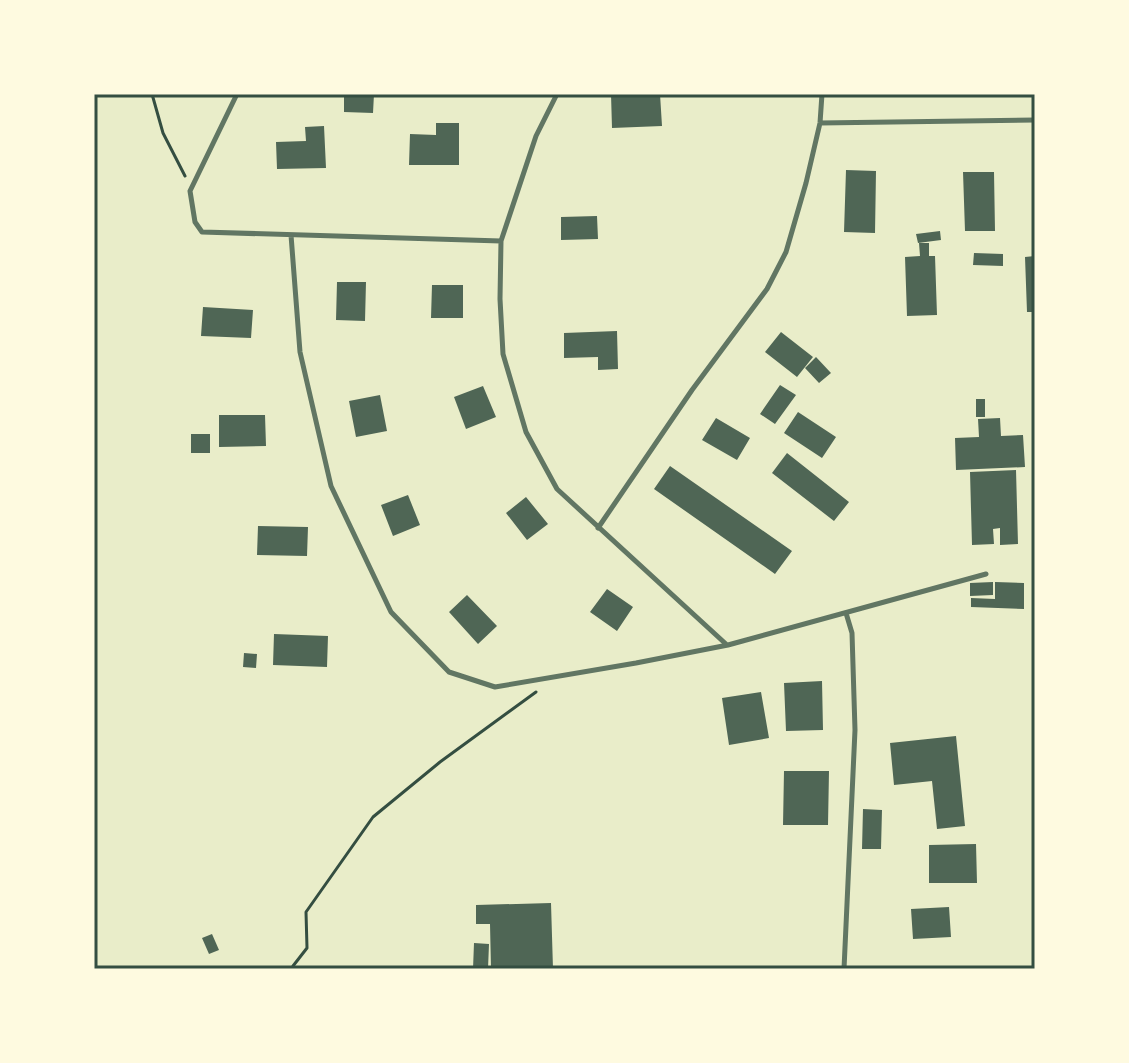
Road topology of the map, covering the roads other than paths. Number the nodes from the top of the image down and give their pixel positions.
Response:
1 (237, 94) edge
2 (557, 94) edge
3 (822, 94) edge
4 (1035, 120) edge
5 (820, 123) junction
6 (291, 235) junction
7 (501, 241) junction
8 (598, 528) junction
9 (986, 574) dead end
10 (846, 613) junction
11 (728, 645) junction
12 (844, 969) edge

1 - 6 lane
2 - 7 lane
3 - 5 lane
4 - 5 lane
5 - 8 lane
6 - 7 lane
6 - 11 lane
7 - 8 lane
8 - 11 lane
9 - 10 lane
10 - 11 lane
10 - 12 lane

